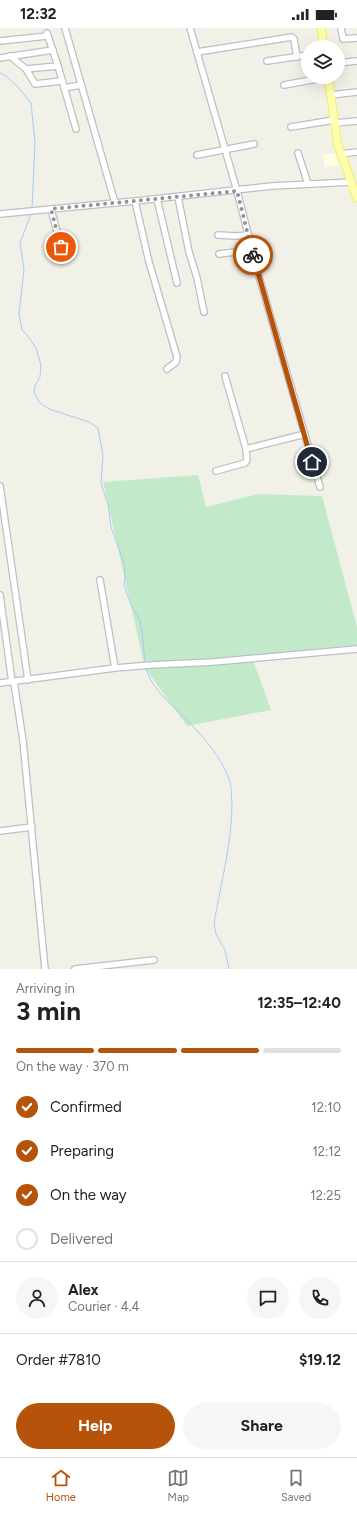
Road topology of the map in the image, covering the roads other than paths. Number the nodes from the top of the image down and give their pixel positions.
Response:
1 (65, 28) edge
2 (190, 28) edge
3 (321, 28) edge
4 (341, 28) edge
5 (357, 38) edge
6 (323, 40) edge
7 (0, 41) edge
8 (53, 50) junction
9 (197, 52) junction
10 (10, 56) junction
11 (301, 56) edge
12 (297, 57) junction
13 (0, 58) edge
14 (267, 61) dead end
15 (357, 61) edge
16 (345, 62) edge
17 (58, 66) junction
18 (26, 69) junction
19 (61, 81) junction
20 (301, 82) edge
21 (329, 84) edge
22 (81, 85) junction
23 (284, 85) dead end
24 (64, 88) junction
25 (357, 92) edge
26 (331, 95) junction
27 (357, 121) edge
28 (335, 122) junction
29 (291, 127) dead end
30 (76, 129) dead end
31 (254, 144) dead end
32 (224, 149) junction
33 (357, 152) edge
34 (298, 153) dead end
35 (341, 154) junction
36 (198, 155) dead end
37 (354, 181) edge
38 (308, 184) junction
39 (237, 191) junction
40 (178, 197) junction
41 (357, 198) edge
42 (157, 199) junction
43 (135, 201) junction
44 (115, 203) junction
45 (51, 209) junction
46 (0, 214) edge
47 (218, 235) dead end
48 (248, 235) junction
49 (61, 247) dead end
50 (252, 250) junction
51 (219, 254) dead end
52 (177, 283) dead end
53 (204, 312) dead end
54 (167, 368) dead end
55 (225, 376) dead end
56 (305, 434) junction
57 (246, 449) junction
58 (216, 471) dead end
59 (0, 486) edge
60 (320, 488) dead end
61 (100, 580) dead end
62 (0, 596) edge
63 (357, 649) edge
64 (115, 668) junction
65 (28, 680) junction
66 (13, 682) junction
67 (0, 683) edge
68 (32, 827) junction
69 (0, 831) edge
70 (154, 960) dead end
71 (45, 969) edge
72 (76, 969) edge

1 - 22 street
2 - 9 street
3 - 6 main road
4 - 5 street
7 - 8 street
8 - 10 street
8 - 17 street
9 - 12 street
9 - 32 street
10 - 13 street
10 - 18 street
11 - 12 street
12 - 14 street
15 - 16 street
17 - 18 street
17 - 19 street
18 - 19 street
19 - 24 street
20 - 23 street
21 - 26 main road
22 - 24 street
22 - 44 street
24 - 30 street
25 - 26 street
26 - 28 main road
27 - 28 street
28 - 29 street
28 - 35 main road
31 - 32 street
32 - 36 street
32 - 39 street
33 - 35 street
34 - 38 street
35 - 37 main road
37 - 38 street
37 - 41 main road
38 - 39 street
39 - 40 street
39 - 48 street
40 - 42 street
40 - 53 street
42 - 43 street
42 - 52 street
43 - 44 street
43 - 54 street
44 - 45 street
45 - 46 street
45 - 49 street
47 - 48 street
48 - 50 street
50 - 51 street
50 - 56 street
55 - 57 street
56 - 57 street
56 - 60 street
57 - 58 street
59 - 65 street
61 - 64 street
62 - 66 street
63 - 64 street
64 - 65 street
65 - 66 street
66 - 67 street
66 - 68 street
68 - 69 street
68 - 71 street
70 - 72 street

